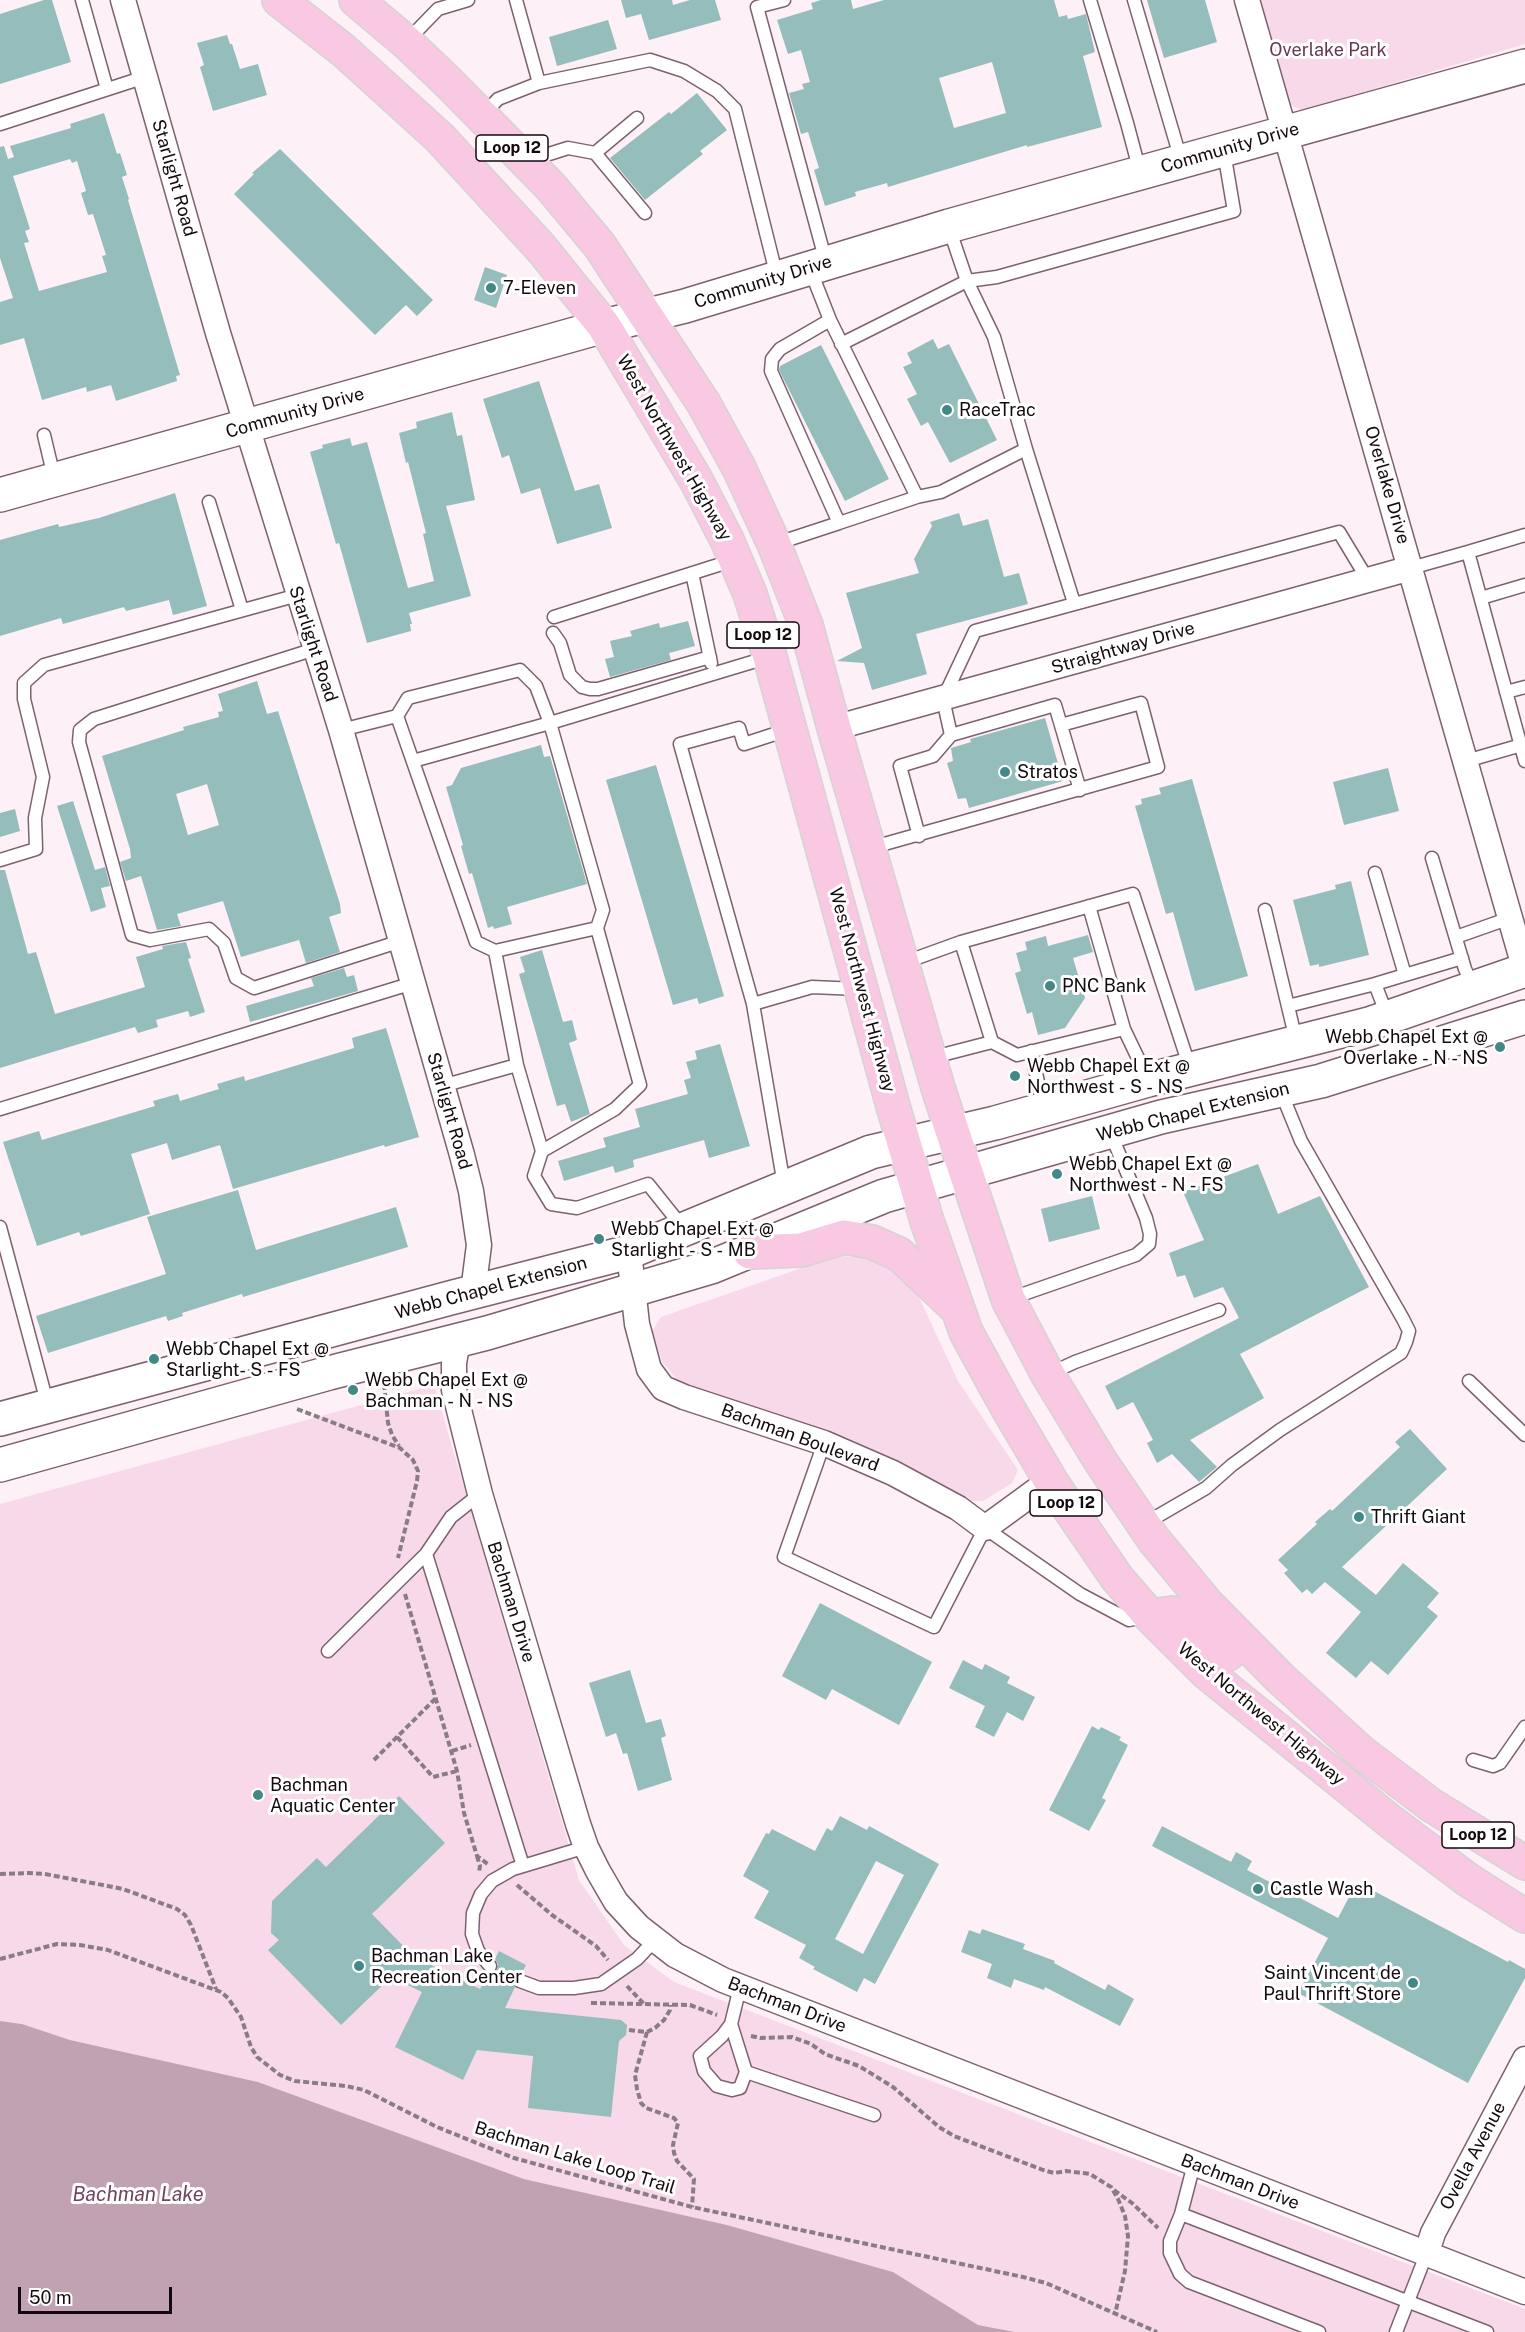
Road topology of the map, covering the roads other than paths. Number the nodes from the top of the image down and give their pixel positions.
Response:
1 (82, 0) edge
2 (123, 0) edge
3 (279, 0) edge
4 (356, 0) edge
5 (468, 0) edge
6 (784, 0) edge
7 (1090, 0) edge
8 (1134, 0) edge
9 (1247, 0) edge
10 (520, 1) edge
11 (406, 42) junction
12 (1525, 66) edge
13 (145, 77) junction
14 (539, 83) junction
15 (107, 89) junction
16 (481, 117) junction
17 (637, 118) dead end
18 (0, 124) edge
19 (1285, 133) junction
20 (1224, 150) junction
21 (595, 153) junction
22 (526, 161) junction
23 (1182, 162) junction
24 (1140, 173) junction
25 (645, 213) dead end
26 (949, 226) junction
27 (818, 266) junction
28 (777, 278) junction
29 (967, 281) junction
30 (646, 316) junction
31 (830, 320) junction
32 (604, 326) junction
33 (841, 344) junction
34 (246, 426) junction
35 (44, 435) dead end
36 (1026, 449) junction
37 (55, 479) junction
38 (0, 495) edge
39 (917, 497) junction
40 (209, 502) dead end
41 (839, 523) junction
42 (1525, 535) edge
43 (774, 544) junction
44 (1468, 552) junction
45 (735, 560) junction
46 (1411, 568) junction
47 (692, 573) junction
48 (1368, 580) junction
49 (1525, 585) edge
50 (298, 595) junction
51 (1481, 598) junction
52 (1074, 603) junction
53 (242, 610) junction
54 (554, 617) dead end
55 (553, 633) dead end
56 (315, 649) junction
57 (710, 657) junction
58 (770, 657) junction
59 (713, 673) junction
60 (1525, 687) edge
61 (1506, 692) junction
62 (943, 699) junction
63 (397, 716) junction
64 (550, 723) junction
65 (1061, 725) junction
66 (834, 728) junction
67 (791, 729) junction
68 (341, 730) junction
69 (951, 735) junction
70 (1523, 744) edge
71 (413, 761) junction
72 (1466, 761) junction
73 (1525, 761) edge
74 (1080, 790) junction
75 (919, 836) junction
76 (869, 849) junction
77 (1432, 858) dead end
78 (0, 860) edge
79 (1375, 873) dead end
80 (1089, 906) junction
81 (1265, 910) dead end
82 (1510, 918) junction
83 (597, 928) junction
84 (1456, 937) junction
85 (401, 941) junction
86 (962, 942) junction
87 (495, 951) junction
88 (1462, 958) junction
89 (902, 963) junction
90 (1525, 970) edge
91 (1405, 975) junction
92 (413, 984) junction
93 (1375, 984) junction
94 (1473, 988) junction
95 (862, 990) junction
96 (753, 1004) junction
97 (1288, 1006) junction
98 (1525, 1017) edge
99 (1378, 1020) junction
100 (1124, 1029) junction
101 (992, 1041) junction
102 (1297, 1041) junction
103 (1031, 1051) junction
104 (929, 1058) junction
105 (517, 1065) junction
106 (1190, 1069) junction
107 (1148, 1080) junction
108 (442, 1086) junction
109 (1280, 1091) junction
110 (0, 1109) edge
111 (1044, 1110) junction
112 (1110, 1131) junction
113 (953, 1134) junction
114 (905, 1144) junction
115 (542, 1150) junction
116 (966, 1173) junction
117 (917, 1187) junction
118 (784, 1188) junction
119 (0, 1227) edge
120 (684, 1229) junction
121 (629, 1252) junction
122 (750, 1252) junction
123 (634, 1289) junction
124 (472, 1292) junction
125 (1008, 1299) junction
126 (1219, 1310) dead end
127 (958, 1311) junction
128 (458, 1340) junction
129 (1048, 1375) junction
130 (1469, 1381) dead end
131 (48, 1406) junction
132 (0, 1419) edge
133 (1525, 1435) edge
134 (824, 1443) junction
135 (58, 1448) junction
136 (0, 1465) edge
137 (1052, 1483) junction
138 (480, 1494) junction
139 (1143, 1524) junction
140 (985, 1528) junction
141 (426, 1554) junction
142 (1150, 1616) junction
143 (328, 1651) dead end
144 (1280, 1678) junction
145 (1525, 1727) edge
146 (1473, 1760) dead end
147 (586, 1847) junction
148 (1525, 1863) edge
149 (523, 1866) junction
150 (1525, 1916) edge
151 (655, 1940) junction
152 (490, 1966) dead end
153 (520, 1981) dead end
154 (740, 1987) junction
155 (730, 2024) junction
156 (1525, 2059) edge
157 (746, 2072) junction
158 (874, 2115) dead end
159 (1194, 2164) junction
160 (1180, 2214) junction
161 (1426, 2255) junction
162 (1525, 2292) edge
163 (1408, 2301) junction
164 (1319, 2332) edge
165 (1396, 2332) edge
166 (1487, 2332) edge

1 - 15 lane
2 - 13 street, Starlight Road
3 - 32 main road, West Northwest Highway / Loop 12
4 - 11 main road, West Northwest Highway / Loop 12
5 - 11 lane
6 - 27 lane
7 - 24 lane
8 - 23 lane
9 - 19 street, Overlake Drive
10 - 14 lane
11 - 16 main road, West Northwest Highway / Loop 12
12 - 19 main road, Community Drive
13 - 15 lane
13 - 34 street, Starlight Road
14 - 16 lane
14 - 28 lane
15 - 18 lane
16 - 22 main road, West Northwest Highway / Loop 12
17 - 21 lane
19 - 20 main road, Community Drive
19 - 46 street, Overlake Drive
20 - 23 main road, Community Drive
20 - 29 lane
21 - 22 lane
21 - 25 lane
22 - 30 main road, West Northwest Highway / Loop 12
23 - 24 main road, Community Drive
24 - 26 main road, Community Drive
26 - 27 main road, Community Drive
26 - 29 lane
27 - 28 main road, Community Drive
27 - 31 lane
28 - 30 main road, Community Drive
29 - 33 lane
29 - 36 lane
30 - 32 main road, Community Drive
30 - 43 main road, West Northwest Highway / Loop 12
31 - 33 lane
31 - 41 lane
32 - 34 main road, Community Drive
32 - 45 main road, West Northwest Highway / Loop 12
33 - 39 lane
34 - 37 main road, Community Drive
34 - 50 street, Starlight Road
35 - 37 lane
36 - 39 lane
36 - 52 lane
37 - 38 main road, Community Drive
39 - 41 lane
40 - 53 lane
41 - 43 lane
42 - 44 lane
43 - 66 main road, West Northwest Highway / Loop 12
44 - 46 lane
44 - 51 lane
45 - 47 lane
45 - 58 main road, West Northwest Highway / Loop 12
46 - 48 street, Straightway Drive
46 - 72 street, Overlake Drive
47 - 54 lane
47 - 57 lane
48 - 52 lane
48 - 62 street, Straightway Drive
49 - 51 lane
50 - 53 lane
50 - 56 street, Starlight Road
51 - 61 lane
52 - 62 lane
53 - 78 lane
55 - 57 lane
56 - 68 street, Starlight Road
56 - 85 lane
57 - 59 lane
58 - 59 lane
58 - 67 main road, West Northwest Highway / Loop 12
59 - 64 lane
60 - 61 lane
61 - 70 lane
62 - 66 street, Straightway Drive
62 - 69 lane
63 - 64 lane
63 - 68 lane
63 - 71 lane
64 - 71 lane
64 - 83 lane
65 - 69 lane
65 - 74 lane
65 - 74 lane
66 - 76 main road, West Northwest Highway / Loop 12
67 - 76 main road
67 - 95 main road, West Northwest Highway / Loop 12
67 - 96 lane
68 - 85 street, Starlight Road
69 - 75 lane
70 - 72 lane
70 - 73 lane
71 - 87 lane
72 - 82 street, Overlake Drive
74 - 75 lane
75 - 76 lane
76 - 89 main road, West Northwest Highway / Loop 12
77 - 84 lane
79 - 91 lane
80 - 86 lane
80 - 100 lane
80 - 106 lane
81 - 97 lane
82 - 84 lane
82 - 90 street, Overlake Drive
83 - 87 lane
83 - 115 lane
84 - 88 lane
85 - 92 street, Starlight Road
86 - 89 lane
86 - 101 lane
87 - 105 lane
88 - 91 lane
88 - 94 lane
89 - 104 main road, West Northwest Highway / Loop 12
90 - 94 main road, Webb Chapel Extension
91 - 93 lane
92 - 108 street, Starlight Road
92 - 110 lane
93 - 97 lane
93 - 99 lane
94 - 99 main road, Webb Chapel Extension
95 - 96 lane
95 - 114 main road, West Northwest Highway / Loop 12
96 - 118 lane
97 - 102 lane
98 - 109 main road, Webb Chapel Extension
99 - 102 main road, Webb Chapel Extension
99 - 109 main road
100 - 103 lane
100 - 107 lane
101 - 103 lane
101 - 104 lane
102 - 106 main road, Webb Chapel Extension
103 - 111 lane
104 - 113 main road, West Northwest Highway / Loop 12
105 - 108 lane
105 - 115 lane
106 - 107 main road, Webb Chapel Extension
107 - 111 main road, Webb Chapel Extension
108 - 124 street, Starlight Road
109 - 112 main road, Webb Chapel Extension
109 - 139 lane
111 - 113 main road, Webb Chapel Extension
112 - 116 main road, Webb Chapel Extension
112 - 125 lane
113 - 114 main road, Webb Chapel Extension
113 - 116 main road, West Northwest Highway / Loop 12
114 - 117 main road, West Northwest Highway / Loop 12
114 - 118 main road, Webb Chapel Extension
115 - 120 lane
116 - 117 main road, Webb Chapel Extension
116 - 125 main road, West Northwest Highway / Loop 12
117 - 122 main road, Webb Chapel Extension
117 - 127 main road, West Northwest Highway / Loop 12
118 - 120 main road, Webb Chapel Extension
119 - 131 lane
120 - 121 main road, Webb Chapel Extension
121 - 123 street, Bachman Boulevard
121 - 124 main road, Webb Chapel Extension
122 - 123 main road, Webb Chapel Extension
122 - 127 main road
123 - 128 main road, Webb Chapel Extension
123 - 134 street, Bachman Boulevard
124 - 128 main road
124 - 131 main road, Webb Chapel Extension
125 - 129 main road, West Northwest Highway / Loop 12
126 - 129 lane
127 - 137 main road, West Northwest Highway / Loop 12
128 - 135 main road, Webb Chapel Extension
128 - 138 street, Bachman Drive
129 - 139 main road, West Northwest Highway / Loop 12
130 - 133 lane
131 - 132 main road, Webb Chapel Extension
131 - 135 main road
134 - 140 street, Bachman Boulevard
134 - 140 lane
135 - 136 main road, Webb Chapel Extension
137 - 140 street
137 - 142 main road, West Northwest Highway / Loop 12
138 - 141 lane
138 - 147 street, Bachman Drive
139 - 144 main road, West Northwest Highway / Loop 12
140 - 142 lane
141 - 143 lane
141 - 149 lane
142 - 144 main road
142 - 150 main road, West Northwest Highway / Loop 12
144 - 148 main road, West Northwest Highway / Loop 12
145 - 146 lane
147 - 149 lane
147 - 151 street, Bachman Drive
149 - 152 lane
151 - 153 lane
151 - 154 street, Bachman Drive
154 - 155 lane
154 - 159 street, Bachman Drive
155 - 157 lane
155 - 157 lane
156 - 161 street, Ovella Avenue
157 - 158 lane
159 - 160 lane
159 - 161 street, Bachman Drive
160 - 163 lane
160 - 164 lane
161 - 162 street, Bachman Drive
161 - 163 lane
163 - 165 lane
163 - 166 lane

